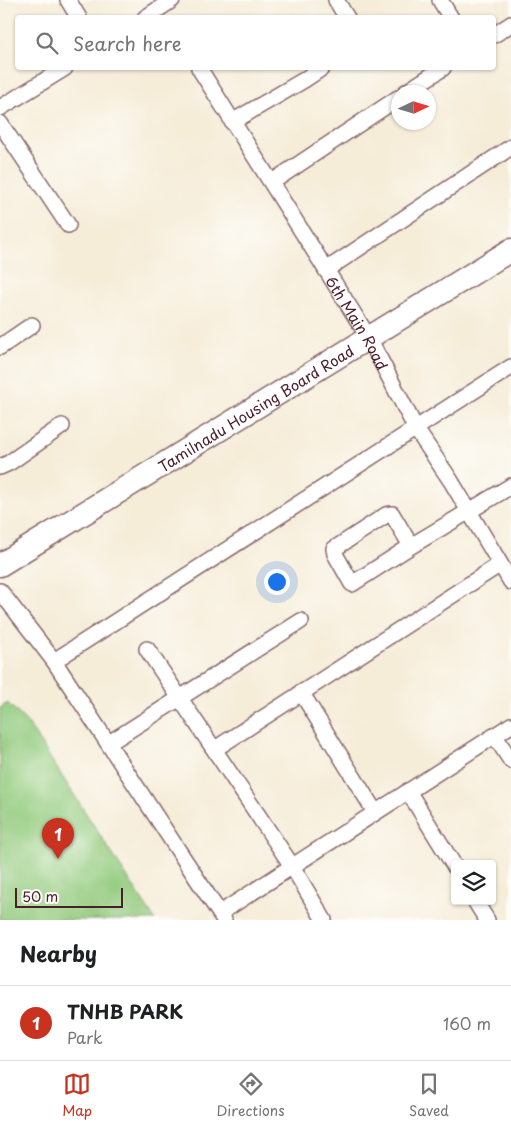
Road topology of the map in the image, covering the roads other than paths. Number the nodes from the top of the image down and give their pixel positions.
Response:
1 (68, 0) edge
2 (336, 0) edge
3 (440, 0) edge
4 (164, 6) edge
5 (77, 15) edge
6 (150, 15) edge
7 (345, 15) edge
8 (449, 15) edge
9 (511, 24) edge
10 (496, 34) edge
11 (61, 70) edge
12 (200, 70) edge
13 (319, 70) edge
14 (440, 70) edge
15 (417, 85) edge
16 (391, 103) edge
17 (0, 108) edge
18 (232, 122) junction
19 (0, 123) edge
20 (511, 147) edge
21 (272, 182) junction
22 (68, 225) dead end
23 (511, 250) edge
24 (326, 270) junction
25 (32, 325) dead end
26 (369, 338) junction
27 (0, 346) edge
28 (511, 368) edge
29 (62, 426) dead end
30 (416, 429) junction
31 (0, 467) edge
32 (511, 486) edge
33 (469, 513) junction
34 (411, 546) junction
35 (0, 564) edge
36 (499, 565) junction
37 (511, 582) edge
38 (0, 591) edge
39 (302, 621) dead end
40 (148, 650) dead end
41 (54, 661) junction
42 (301, 692) junction
43 (180, 698) junction
44 (511, 725) edge
45 (494, 736) junction
46 (109, 743) junction
47 (215, 749) junction
48 (511, 761) edge
49 (408, 791) junction
50 (375, 812) junction
51 (451, 861) edge
52 (292, 866) junction
53 (478, 905) edge
54 (222, 917) edge
55 (324, 920) edge
56 (487, 920) edge

1 - 5 street
2 - 7 street
3 - 8 street
4 - 6 street
9 - 10 street
11 - 17 street
12 - 18 street, 6th Main Road
13 - 18 street
14 - 15 street
16 - 21 street
18 - 21 street, 6th Main Road
19 - 22 street
20 - 24 street
21 - 24 street, 6th Main Road
23 - 26 street, Tamilnadu Housing Board Road
24 - 26 street, 6th Main Road
25 - 27 street
26 - 30 street, 6th Main Road
26 - 35 street, Tamilnadu Housing Board Road
28 - 30 street
29 - 31 street
30 - 33 street, 6th Main Road
30 - 41 street
32 - 33 street
33 - 34 street
33 - 36 street, 6th Main Road
34 - 34 street
36 - 37 street, 6th Main Road
36 - 42 street
38 - 41 street
39 - 43 street
40 - 43 street
41 - 46 street
42 - 47 street
42 - 50 street
43 - 46 street
43 - 47 street
44 - 45 street
45 - 48 street
45 - 49 street
46 - 54 street
47 - 52 street
49 - 50 street
49 - 51 street
50 - 52 street
52 - 54 street
52 - 55 street
53 - 56 street

